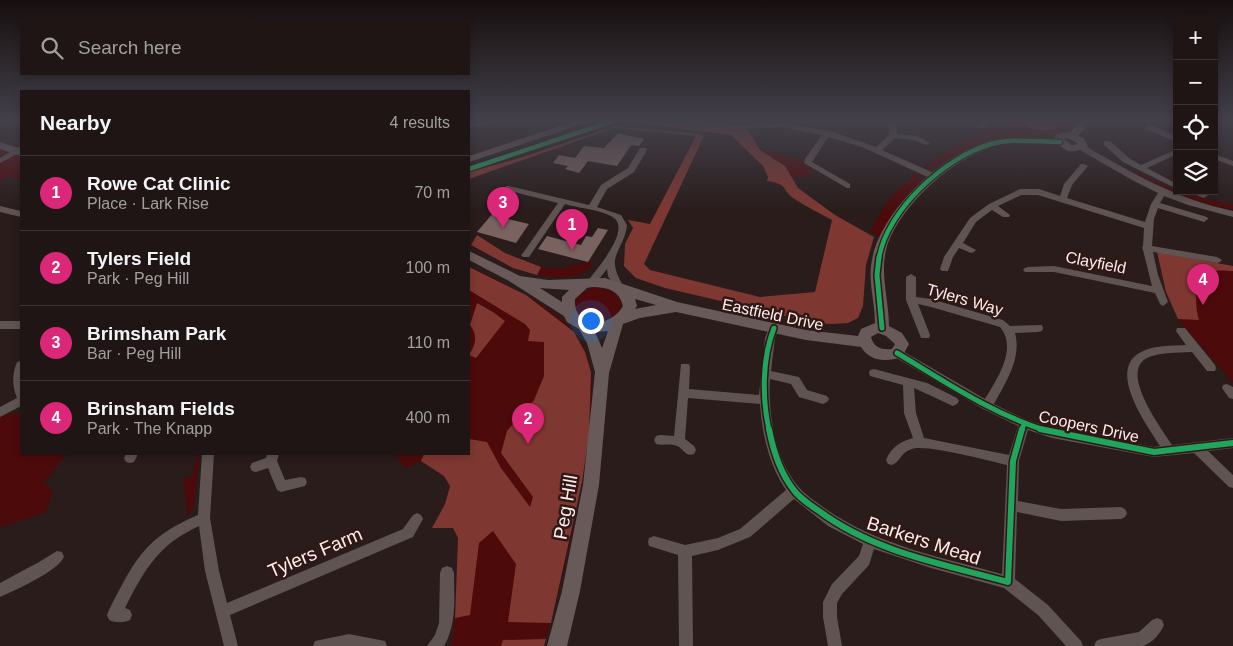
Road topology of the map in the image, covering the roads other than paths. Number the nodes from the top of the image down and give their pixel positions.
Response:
1 (493, 150) edge
2 (501, 150) edge
3 (644, 150) dead end
4 (815, 150) edge
5 (878, 150) edge
6 (977, 150) edge
7 (1085, 150) edge
8 (1115, 150) edge
9 (20, 151) edge
10 (1173, 153) edge
11 (470, 155) edge
12 (483, 156) joint
13 (629, 157) dead end
14 (1218, 158) edge
15 (639, 159) junction
16 (0, 161) edge
17 (470, 161) edge
18 (1233, 164) edge
19 (1084, 166) dead end
20 (1141, 168) junction
21 (933, 176) junction
22 (1173, 185) edge
23 (848, 186) dead end
24 (509, 188) dead end
25 (1162, 193) junction
26 (1063, 199) junction
27 (563, 201) junction
28 (1155, 204) junction
29 (992, 206) junction
30 (0, 208) edge
31 (592, 208) junction
32 (20, 214) edge
33 (1233, 214) edge
34 (1006, 215) dead end
35 (1204, 219) dead end
36 (1148, 226) junction
37 (956, 244) junction
38 (1146, 248) junction
39 (971, 250) dead end
40 (526, 254) dead end
41 (470, 256) edge
42 (610, 257) junction
43 (1217, 260) dead end
44 (945, 269) dead end
45 (1028, 270) dead end
46 (514, 278) junction
47 (911, 278) dead end
48 (587, 284) junction
49 (621, 289) junction
50 (1157, 290) junction
51 (911, 300) junction
52 (1162, 302) dead end
53 (677, 307) junction
54 (568, 312) junction
55 (620, 321) junction
56 (0, 325) edge
57 (20, 325) edge
58 (584, 325) junction
59 (774, 328) junction
60 (882, 328) junction
61 (1038, 328) dead end
62 (1010, 329) junction
63 (1181, 331) dead end
64 (925, 335) dead end
65 (864, 342) junction
66 (1194, 348) junction
67 (897, 353) junction
68 (685, 367) dead end
69 (1211, 368) dead end
70 (20, 370) edge
71 (602, 373) junction
72 (874, 373) dead end
73 (766, 374) junction
74 (908, 382) junction
75 (20, 390) edge
76 (684, 393) junction
77 (823, 399) dead end
78 (764, 400) junction
79 (953, 401) dead end
80 (20, 402) edge
81 (987, 406) junction
82 (0, 412) edge
83 (1024, 424) junction
84 (660, 440) dead end
85 (679, 441) junction
86 (920, 442) junction
87 (1233, 443) edge
88 (1196, 447) junction
89 (690, 450) dead end
90 (1170, 451) junction
91 (208, 455) edge
92 (272, 457) edge
93 (892, 460) dead end
94 (1013, 461) junction
95 (256, 467) dead end
96 (301, 482) dead end
97 (1233, 483) edge
98 (794, 491) junction
99 (1010, 505) junction
100 (1121, 512) dead end
101 (204, 518) junction
102 (417, 519) dead end
103 (870, 541) junction
104 (654, 542) dead end
105 (685, 551) junction
106 (57, 556) dead end
107 (447, 574) dead end
108 (1008, 582) junction
109 (0, 590) edge
110 (222, 612) junction
111 (125, 615) dead end
112 (1157, 625) dead end
113 (231, 646) edge
114 (320, 646) edge
115 (380, 646) edge
116 (434, 646) edge
117 (557, 646) edge
118 (686, 646) edge
119 (835, 646) edge
120 (1076, 646) edge
121 (1102, 646) edge

1 - 11 main road
2 - 12 main road
3 - 15 street
4 - 23 street
5 - 21 street
6 - 21 main road
7 - 25 street
8 - 20 street
9 - 16 street
10 - 20 street
12 - 17 street
13 - 15 street
14 - 18 street
15 - 31 street
19 - 26 street
20 - 22 street
21 - 60 main road
24 - 27 street
25 - 28 street, Clayfield
25 - 33 street
26 - 29 street
26 - 36 street
27 - 31 street
27 - 40 street
28 - 35 street
28 - 36 street, Clayfield
29 - 34 street
29 - 37 street
30 - 32 street
31 - 42 street
36 - 38 street, Clayfield
37 - 39 street
37 - 44 street
38 - 43 street, Clayfield
38 - 50 street, Clayfield
41 - 46 main road
42 - 48 street
42 - 49 street
45 - 50 street, Clayfield
46 - 48 main road
46 - 54 main road
47 - 51 street, Tylers Way
48 - 49 main road
48 - 54 main road
49 - 53 main road, Eastfield Drive
49 - 55 main road
50 - 52 street, Clayfield
51 - 62 street, Tylers Way
51 - 64 street, Tylers Way
53 - 55 main road, Eastfield Drive
53 - 59 main road, Eastfield Drive
54 - 58 main road
55 - 58 main road
55 - 71 main road
56 - 57 street
58 - 71 main road
59 - 65 main road, Eastfield Drive
59 - 73 street, Barkers Mead
60 - 65 main road
60 - 67 main road
61 - 62 street, Tylers Way
62 - 81 street, Tylers Way
63 - 66 street
65 - 67 main road
66 - 69 street
66 - 90 street
67 - 81 street, Coopers Drive
68 - 76 street
70 - 75 street
71 - 117 main road, Peg Hill
72 - 74 street
73 - 77 street
73 - 78 street, Barkers Mead
74 - 79 street
74 - 86 street
76 - 78 street
76 - 85 street
78 - 98 street, Barkers Mead
80 - 82 street
81 - 83 street, Coopers Drive
83 - 90 street, Coopers Drive
83 - 94 street
84 - 85 street
85 - 89 street
86 - 93 street
86 - 94 street
87 - 88 street, Coopers Drive
88 - 90 street, Coopers Drive
88 - 97 street
91 - 101 street
92 - 95 street
92 - 96 street
94 - 99 street
98 - 103 street, Barkers Mead
98 - 105 street
99 - 100 street
99 - 108 street
101 - 110 street
101 - 111 street
102 - 110 street, Tylers Farm
103 - 108 street, Barkers Mead
103 - 119 street, Barkers Mead
104 - 105 street
105 - 118 street
106 - 109 street
107 - 116 street
108 - 120 street, Barkers Mead
110 - 113 street
112 - 121 street
114 - 115 street

